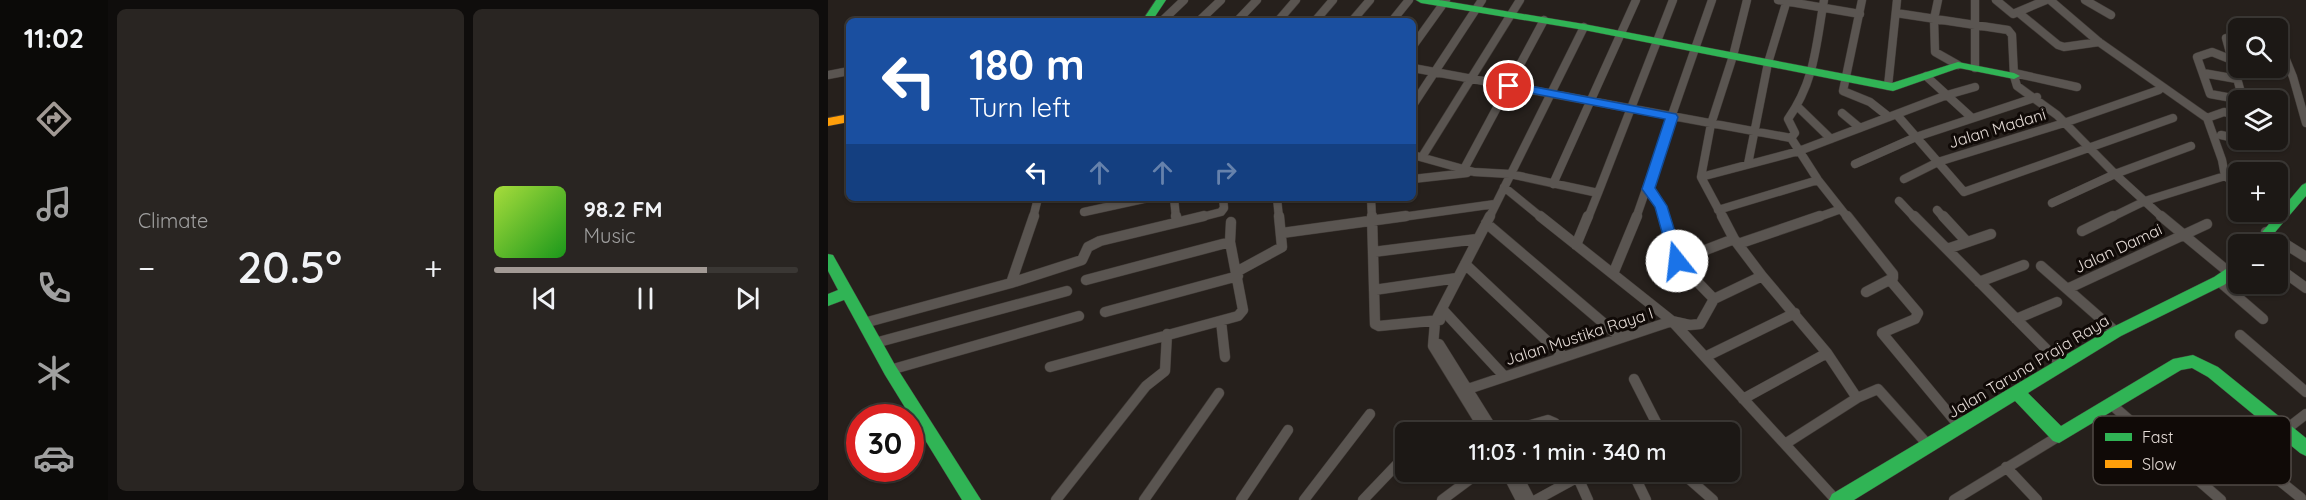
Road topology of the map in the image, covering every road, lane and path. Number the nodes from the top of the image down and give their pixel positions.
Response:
1 (1161, 0) edge
2 (1184, 0) edge
3 (1221, 0) edge
4 (1257, 0) edge
5 (1296, 0) edge
6 (1333, 0) edge
7 (1370, 0) edge
8 (1409, 0) edge
9 (1421, 0) edge
10 (1520, 0) edge
11 (1636, 0) edge
12 (1672, 0) edge
13 (1712, 0) edge
14 (1747, 0) edge
15 (1778, 0) edge
16 (1862, 0) edge
17 (1897, 0) edge
18 (1938, 0) edge
19 (1975, 0) edge
20 (1996, 0) edge
21 (2048, 0) edge
22 (2085, 0) edge
23 (1787, 1) edge
24 (1445, 2) edge
25 (1479, 4) edge
26 (1823, 4) edge
27 (1896, 13) junction
28 (2019, 13) junction
29 (1860, 14) junction
30 (1512, 15) junction
31 (2111, 15) dead end
32 (1150, 18) edge
33 (1165, 18) edge
34 (1202, 18) edge
35 (1240, 18) edge
36 (1281, 18) edge
37 (1318, 18) edge
38 (1355, 18) edge
39 (1394, 18) edge
40 (1934, 19) junction
41 (1544, 20) junction
42 (1974, 25) junction
43 (1584, 27) junction
44 (1620, 34) junction
45 (2226, 38) dead end
46 (1656, 41) junction
47 (1416, 42) edge
48 (2099, 42) junction
49 (2228, 45) edge
50 (1694, 49) junction
51 (1734, 56) junction
52 (2228, 58) edge
53 (1768, 63) junction
54 (1958, 65) junction
55 (2288, 65) edge
56 (1975, 68) junction
57 (1416, 69) edge
58 (1812, 71) junction
59 (846, 72) edge
60 (1436, 72) junction
61 (2203, 74) junction
62 (828, 75) edge
63 (2014, 75) junction
64 (1926, 76) junction
65 (1472, 78) junction
66 (1847, 78) junction
67 (2237, 80) joint
68 (1509, 86) junction
69 (1888, 86) junction
70 (2160, 86) junction
71 (1975, 87) dead end
72 (2077, 87) dead end
73 (1550, 95) junction
74 (1947, 95) junction
75 (2037, 97) junction
76 (1416, 101) edge
77 (1591, 102) junction
78 (1798, 107) junction
79 (1630, 109) junction
80 (1842, 112) dead end
81 (2228, 113) edge
82 (1893, 116) junction
83 (1672, 117) junction
84 (1972, 118) junction
85 (2173, 118) dead end
86 (2207, 118) junction
87 (846, 119) edge
88 (828, 122) edge
89 (2064, 123) junction
90 (2306, 123) edge
91 (1711, 124) junction
92 (1860, 128) junction
93 (1753, 131) junction
94 (2221, 135) dead end
95 (2228, 136) edge
96 (1916, 137) junction
97 (1791, 138) junction
98 (1831, 139) junction
99 (2191, 146) dead end
100 (2089, 148) junction
101 (1799, 150) junction
102 (1418, 156) edge
103 (1938, 162) junction
104 (1748, 164) junction
105 (1855, 164) dead end
106 (1464, 169) junction
107 (1474, 172) junction
108 (1510, 174) junction
109 (2115, 174) junction
110 (2225, 176) junction
111 (1701, 177) junction
112 (2228, 178) edge
113 (1416, 179) edge
114 (1904, 179) dead end
115 (1818, 180) junction
116 (1553, 184) junction
117 (1504, 187) junction
118 (2306, 188) edge
119 (1648, 189) junction
120 (1598, 193) junction
121 (2288, 200) edge
122 (1037, 201) edge
123 (1134, 201) edge
124 (1174, 201) edge
125 (1223, 201) edge
126 (1277, 201) edge
127 (1371, 201) edge
128 (1899, 201) dead end
129 (2145, 201) junction
130 (2052, 203) dead end
131 (1495, 204) junction
132 (1841, 209) junction
133 (1718, 210) junction
134 (1937, 210) dead end
135 (1084, 212) dead end
136 (1371, 219) junction
137 (1177, 222) junction
138 (1231, 222) dead end
139 (2272, 222) edge
140 (1486, 223) junction
141 (2207, 224) dead end
142 (2082, 231) dead end
143 (2266, 232) joint
144 (1282, 233) junction
145 (1991, 234) dead end
146 (2182, 235) junction
147 (1477, 239) junction
148 (1736, 241) junction
149 (1230, 242) junction
150 (1967, 242) junction
151 (1576, 245) junction
152 (1947, 249) junction
153 (1373, 252) junction
154 (2306, 257) edge
155 (828, 259) edge
156 (1677, 261) junction
157 (1465, 264) junction
158 (2024, 265) dead end
159 (2041, 266) dead end
160 (2228, 273) edge
161 (1238, 274) junction
162 (1613, 274) junction
163 (2228, 275) edge
164 (2288, 275) edge
165 (1762, 276) junction
166 (1457, 278) junction
167 (1086, 279) dead end
168 (1890, 280) junction
169 (1979, 282) junction
170 (1011, 283) junction
171 (2306, 288) edge
172 (2067, 289) junction
173 (1374, 290) junction
174 (1067, 291) dead end
175 (1866, 292) dead end
176 (846, 293) junction
177 (2245, 294) edge
178 (1714, 299) junction
179 (828, 300) edge
180 (2057, 302) dead end
181 (1105, 312) dead end
182 (1795, 313) junction
183 (1079, 316) dead end
184 (1440, 316) junction
185 (2016, 319) junction
186 (2264, 319) dead end
187 (1221, 321) junction
188 (1672, 321) junction
189 (864, 323) junction
190 (2116, 332) junction
191 (1167, 334) junction
192 (2240, 335) dead end
193 (1622, 338) junction
194 (875, 343) junction
195 (1827, 353) junction
196 (1225, 357) dead end
197 (1564, 357) junction
198 (1705, 357) junction
199 (2062, 365) junction
200 (1050, 367) dead end
201 (890, 370) junction
202 (1504, 376) junction
203 (1634, 379) dead end
204 (1465, 390) junction
205 (2017, 392) junction
206 (2306, 392) edge
207 (1219, 393) dead end
208 (1857, 398) junction
209 (1743, 399) junction
210 (2112, 405) junction
211 (1370, 414) dead end
212 (2306, 414) edge
213 (2093, 416) edge
214 (2094, 416) edge
215 (2125, 416) edge
216 (2266, 416) edge
217 (1481, 422) edge
218 (1487, 422) edge
219 (1656, 422) edge
220 (2291, 426) edge
221 (1960, 428) junction
222 (1288, 430) dead end
223 (2060, 436) junction
224 (2291, 436) edge
225 (1785, 444) junction
226 (1929, 446) junction
227 (2306, 448) edge
228 (1395, 466) edge
229 (2006, 467) junction
230 (1466, 482) edge
231 (1512, 482) edge
232 (1521, 482) edge
233 (1564, 482) edge
234 (1580, 482) edge
235 (1637, 482) edge
236 (1693, 482) edge
237 (2205, 485) edge
238 (2286, 485) edge
239 (2302, 498) edge
240 (972, 500) edge
241 (1056, 500) edge
242 (1144, 500) edge
243 (1241, 500) edge
244 (1304, 500) edge
245 (1362, 500) edge
246 (1442, 500) edge
247 (1521, 500) edge
248 (1530, 500) edge
249 (1536, 500) edge
250 (1588, 500) edge
251 (1646, 500) edge
252 (1713, 500) edge
253 (1837, 500) edge
254 (1954, 500) edge
255 (2037, 500) edge
256 (2222, 500) edge

1 - 32 street
2 - 33 street
3 - 34 street
4 - 35 street
5 - 36 street
6 - 37 street
7 - 38 street
8 - 39 street
9 - 24 street
10 - 30 street
11 - 44 street
12 - 46 street
13 - 50 street
14 - 51 street
15 - 23 street
16 - 29 street
17 - 27 street
18 - 40 street
19 - 42 street
20 - 28 street
21 - 28 street
21 - 48 street
22 - 31 street
23 - 26 street
23 - 53 street
24 - 25 street
24 - 47 street
25 - 30 street
25 - 60 street
26 - 29 street
26 - 58 street
27 - 40 street
27 - 69 street
28 - 48 street
29 - 66 street
30 - 41 street
30 - 65 street
40 - 42 street
40 - 54 street
41 - 43 street
41 - 68 street
42 - 56 street
42 - 63 street
43 - 44 street
43 - 73 street
44 - 46 street
44 - 77 street
45 - 49 street
46 - 50 street
46 - 79 street
48 - 70 street
50 - 51 street
50 - 83 street
51 - 53 street
51 - 91 street
52 - 61 street
53 - 58 street
53 - 93 street
54 - 56 street
54 - 64 street
55 - 90 street
56 - 63 street
57 - 60 street
58 - 66 street
58 - 78 street
59 - 62 street
60 - 65 street
60 - 76 street
61 - 67 street
61 - 67 street
63 - 72 street
63 - 75 street
64 - 69 street
64 - 74 street
65 - 68 street
65 - 102 street
66 - 69 street
66 - 82 street
68 - 73 street
68 - 106 street
70 - 86 street
70 - 89 street, Jalan Madani
71 - 74 street
73 - 77 street
73 - 108 street
74 - 82 street
74 - 84 street
75 - 84 street
75 - 89 street
77 - 79 street
77 - 116 street
78 - 97 street
78 - 98 street
79 - 83 street
79 - 120 street
80 - 92 street
81 - 86 street
82 - 92 street
82 - 96 street
83 - 91 street
83 - 119 street
84 - 96 street
85 - 100 street
86 - 110 street
87 - 88 street
89 - 100 street
89 - 103 street, Jalan Madani
91 - 93 street
91 - 111 street
92 - 98 street
93 - 97 street
93 - 104 street
94 - 95 street
96 - 103 street
96 - 105 street
97 - 101 street
98 - 101 street
99 - 109 street
100 - 103 street
100 - 109 street
101 - 104 street
101 - 115 street
102 - 106 street
103 - 114 street, Jalan Madani
104 - 111 street
106 - 107 street
107 - 108 street
107 - 113 street
108 - 116 street
108 - 117 street
109 - 129 street
109 - 130 street
110 - 112 street
110 - 129 street
111 - 133 street
115 - 132 street
115 - 133 street
116 - 120 street
117 - 131 street
117 - 151 street, Jalan Mustika Raya I
118 - 121 street
119 - 156 street
119 - 162 street
120 - 151 street
122 - 170 street
123 - 135 street
124 - 137 street
125 - 137 street
126 - 144 street
127 - 136 street
128 - 152 street
129 - 142 street
129 - 146 street
131 - 136 street
131 - 140 street
132 - 148 street
132 - 168 street
133 - 148 street
134 - 150 street
136 - 144 street
136 - 153 street
137 - 170 street
138 - 149 street
139 - 143 street
140 - 147 street
140 - 193 street
141 - 146 street, Jalan Damai
143 - 154 street
144 - 161 street
145 - 150 street
146 - 160 street
146 - 172 street, Jalan Damai
147 - 153 street
147 - 157 street
148 - 156 street
148 - 165 street
149 - 161 street
149 - 167 street
150 - 152 street
151 - 162 street, Jalan Mustika Raya I
152 - 169 street
153 - 173 street
155 - 176 street
156 - 178 street
157 - 166 street
157 - 197 street
158 - 169 street
159 - 172 street
161 - 181 street
161 - 187 street
162 - 188 street, Jalan Mustika Raya I
163 - 190 street, Jalan Taruna Praja Raya
164 - 171 street
165 - 178 street
165 - 182 street
166 - 173 street
166 - 184 street
168 - 175 street
168 - 221 street
169 - 185 street
170 - 189 street
172 - 190 street
173 - 184 street
174 - 194 street
176 - 179 street
176 - 189 street
177 - 186 street
178 - 188 street
180 - 185 street
182 - 195 street
182 - 198 street
183 - 201 street
184 - 202 street
184 - 204 street
185 - 199 street
187 - 191 street
187 - 196 street
188 - 193 street, Jalan Mustika Raya I
188 - 198 street
189 - 194 street
190 - 199 street, Jalan Taruna Praja Raya
191 - 200 street
191 - 241 street
192 - 206 street
193 - 197 street, Jalan Mustika Raya I
194 - 201 street
195 - 208 street
195 - 209 street
197 - 202 street, Jalan Mustika Raya I
198 - 209 street
199 - 205 street, Jalan Taruna Praja Raya
201 - 240 street
202 - 204 street, Jalan Mustika Raya I
203 - 219 street
204 - 217 street
204 - 218 street
205 - 221 street, Jalan Taruna Praja Raya
205 - 223 street
207 - 242 street
208 - 225 street
208 - 226 street
209 - 225 street
210 - 214 street
210 - 215 street
210 - 216 street
211 - 244 street
212 - 220 street
213 - 223 street
221 - 226 street, Jalan Taruna Praja Raya
222 - 243 street
223 - 229 street
224 - 227 street
225 - 253 street
226 - 253 street, Jalan Taruna Praja Raya
228 - 245 street
229 - 254 street
229 - 255 street
230 - 246 street
231 - 247 street
232 - 248 street
233 - 249 street
234 - 250 street
235 - 251 street
236 - 252 street
237 - 256 street
238 - 239 street

